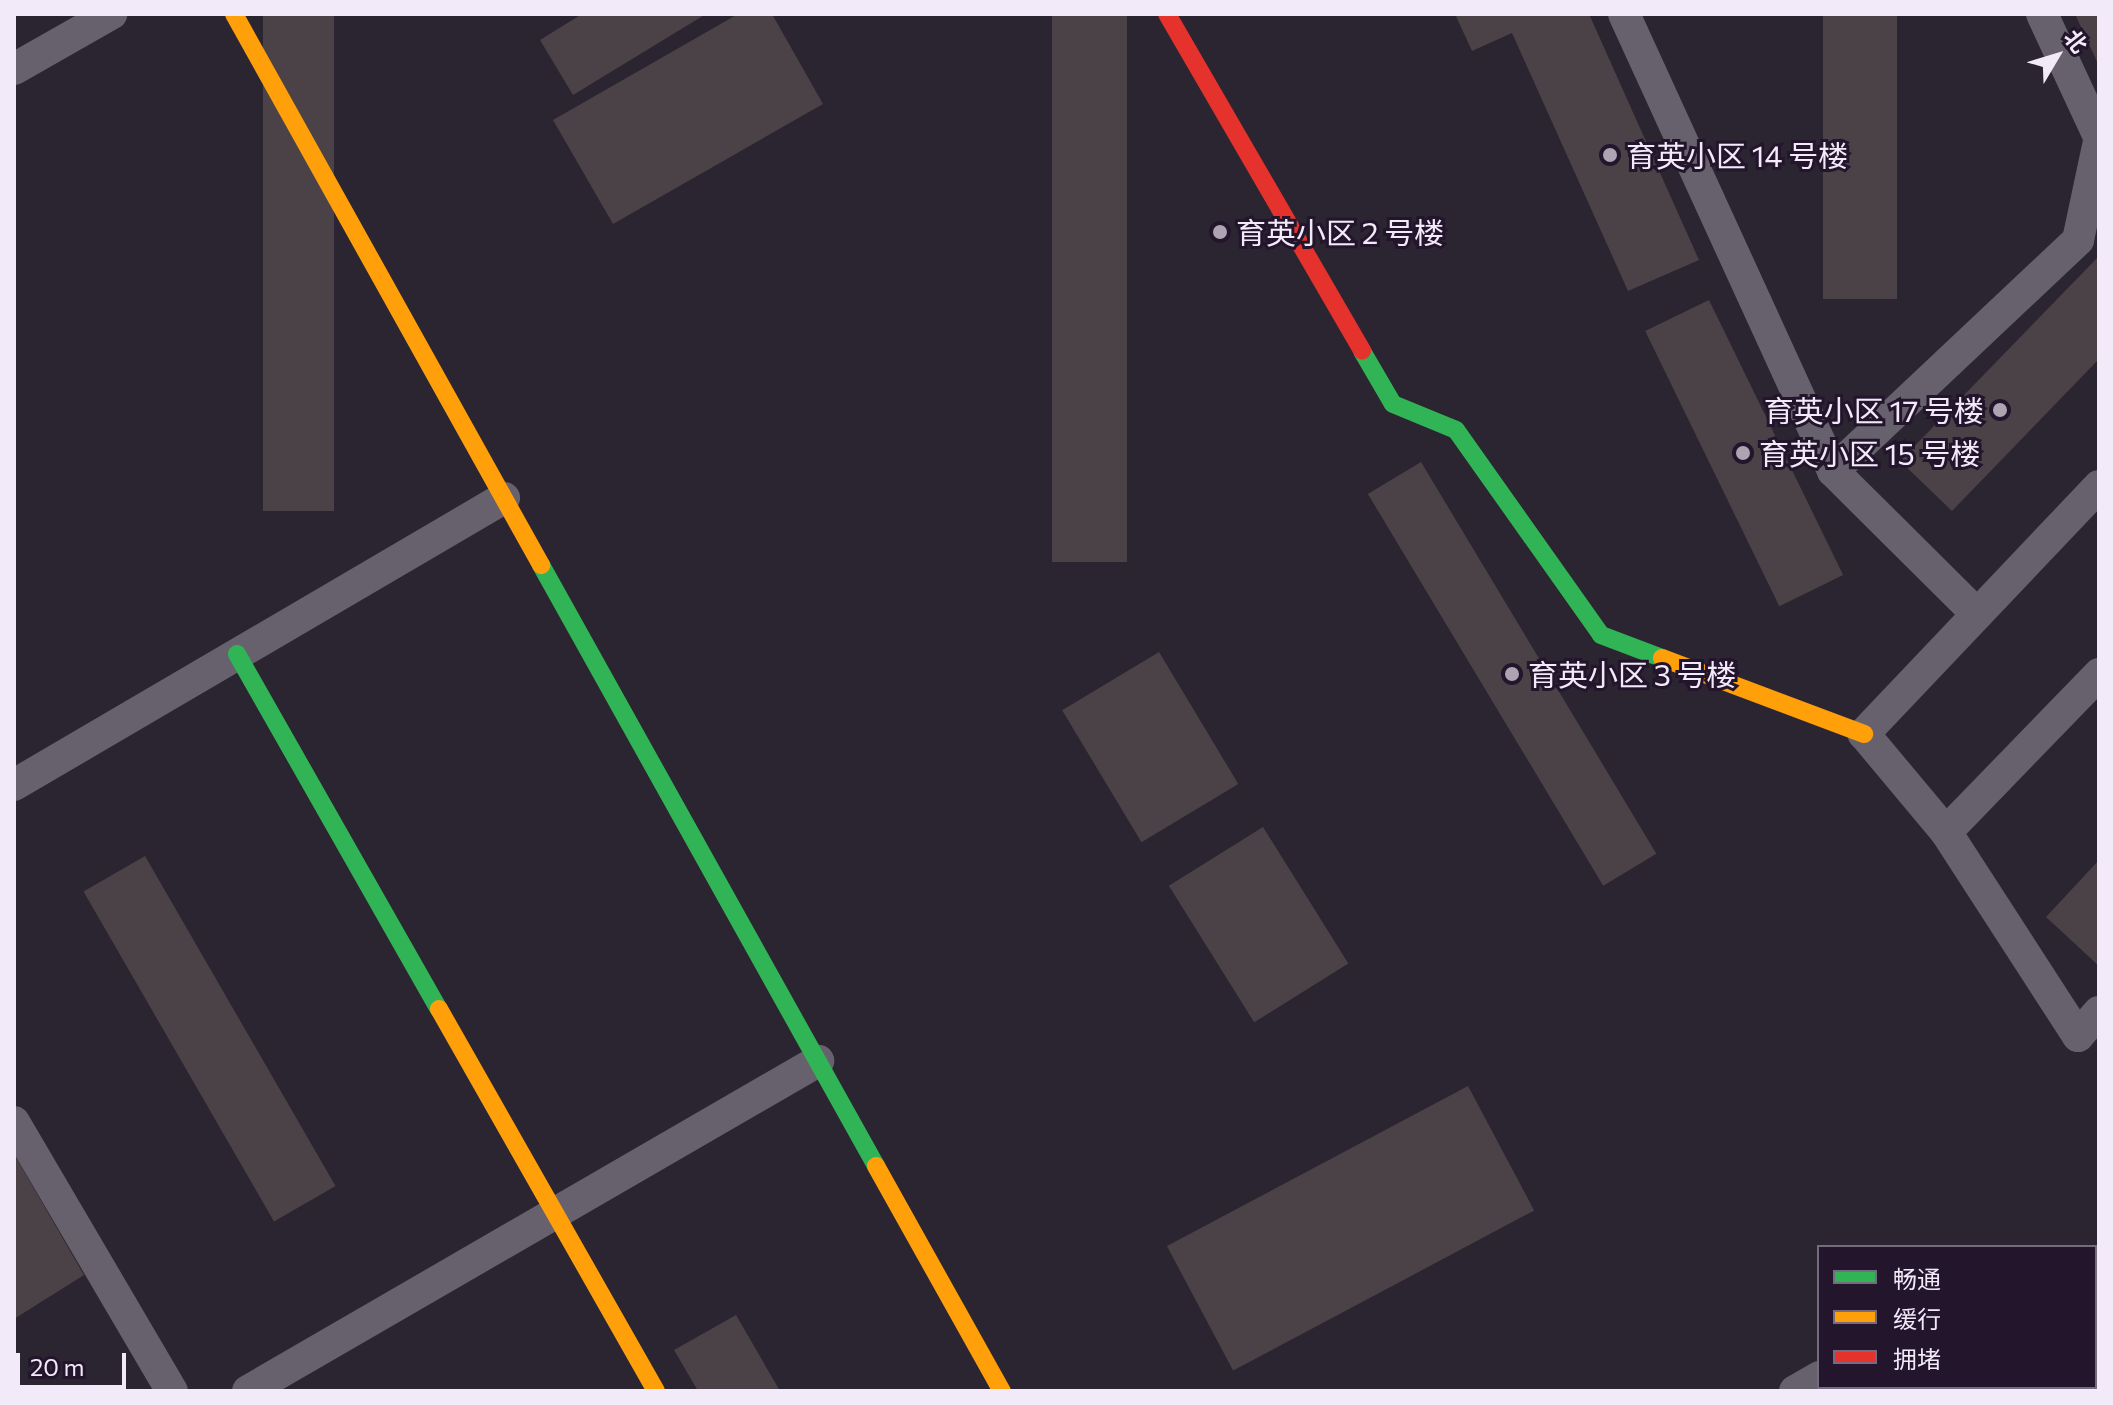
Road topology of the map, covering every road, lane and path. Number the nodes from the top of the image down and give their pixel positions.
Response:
1 (111, 14) edge
2 (234, 14) edge
3 (1167, 14) edge
4 (1624, 14) edge
5 (2042, 14) edge
6 (14, 69) edge
7 (2099, 139) edge
8 (1833, 471) junction
9 (2099, 486) edge
10 (504, 498) junction
11 (1977, 614) junction
12 (237, 654) junction
13 (2099, 674) edge
14 (1864, 734) junction
15 (14, 785) edge
16 (1946, 832) junction
17 (2099, 1012) edge
18 (818, 1061) junction
19 (14, 1122) edge
20 (555, 1213) junction
21 (172, 1391) edge
22 (248, 1391) edge
23 (656, 1391) edge
24 (1002, 1391) edge

1 - 6 street
2 - 10 street
3 - 14 street
4 - 8 street
5 - 7 street
7 - 8 street
8 - 11 street
9 - 11 street
10 - 12 street
10 - 18 street
11 - 14 street
12 - 15 street
12 - 20 street
13 - 16 street
14 - 16 street
16 - 17 street
18 - 20 street
18 - 24 street
19 - 21 street
20 - 22 street
20 - 23 street

